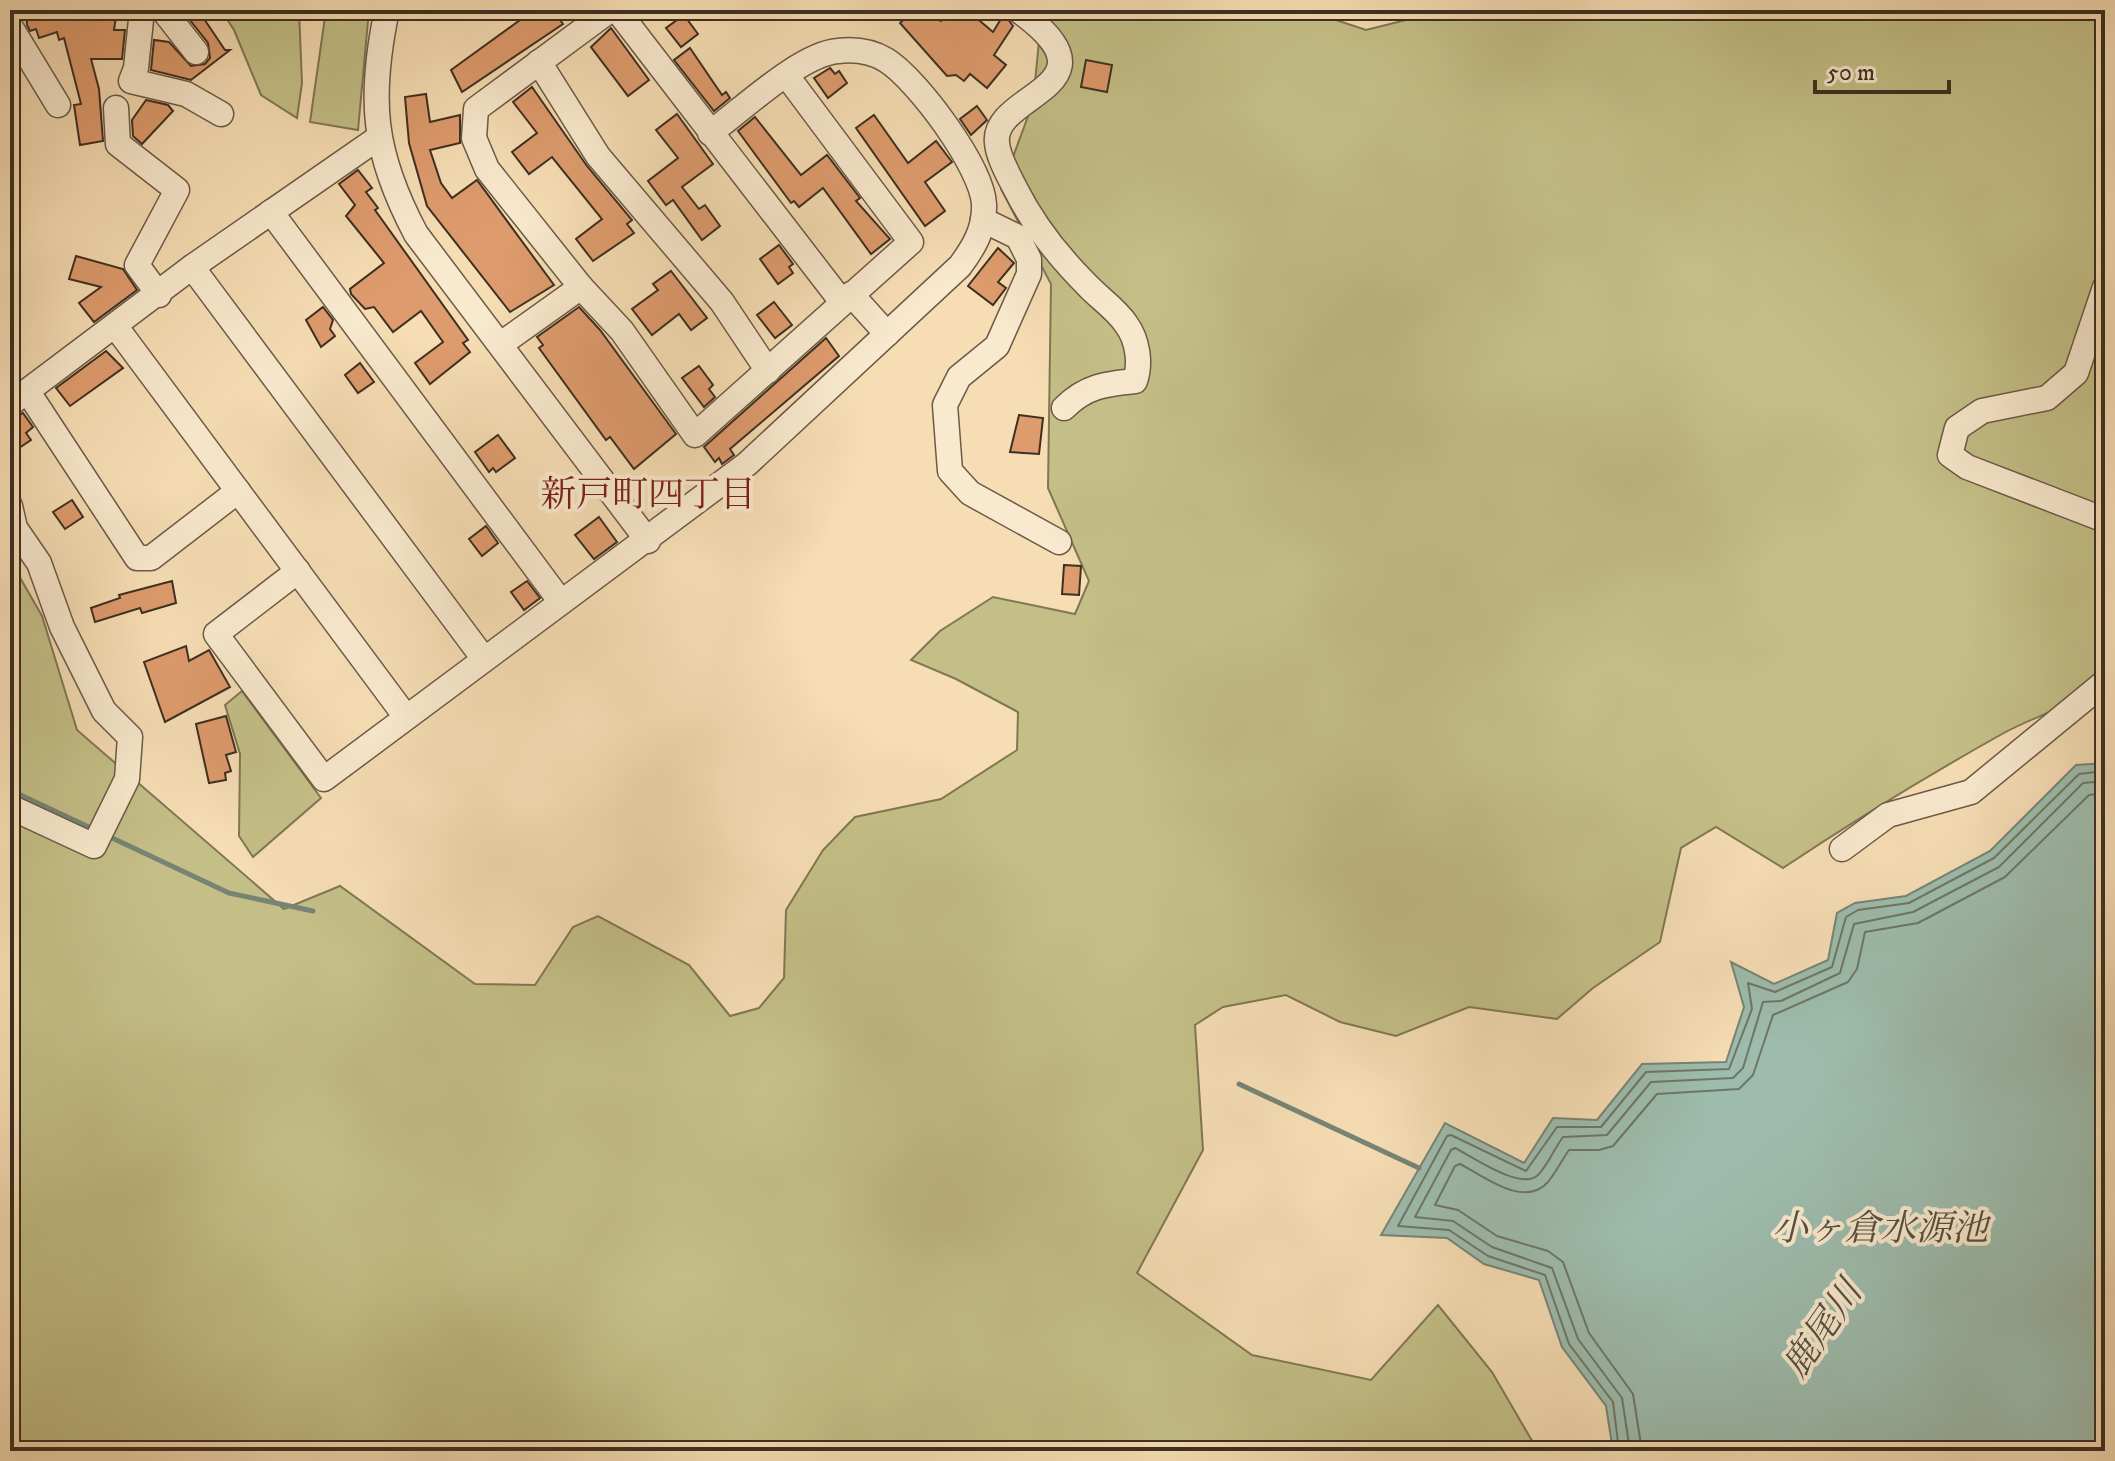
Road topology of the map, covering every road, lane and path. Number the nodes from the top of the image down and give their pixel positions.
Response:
1 (142, 10) edge
2 (163, 10) edge
3 (387, 10) edge
4 (610, 10) edge
5 (617, 10) edge
6 (1018, 10) edge
7 (1045, 10) edge
8 (10, 26) edge
9 (1054, 43) junction
10 (196, 52) dead end
11 (539, 62) junction
12 (787, 76) junction
13 (58, 105) dead end
14 (116, 108) dead end
15 (221, 114) dead end
16 (710, 133) junction
17 (378, 138) junction
18 (271, 212) junction
19 (983, 220) junction
20 (192, 267) junction
21 (581, 287) junction
22 (2105, 287) edge
23 (159, 295) junction
24 (846, 298) junction
25 (116, 327) junction
26 (887, 334) junction
27 (501, 344) junction
28 (768, 371) junction
29 (19, 398) edge
30 (1064, 408) dead end
31 (238, 491) junction
32 (10, 506) edge
33 (2105, 520) edge
34 (648, 541) junction
35 (1059, 542) dead end
36 (298, 571) junction
37 (561, 602) junction
38 (484, 659) junction
39 (2105, 682) edge
40 (406, 717) junction
41 (10, 807) edge
42 (1842, 849) dead end

1 - 15 street
2 - 10 street
3 - 17 street
4 - 11 street
5 - 16 street
6 - 9 street
7 - 9 street
8 - 13 street
9 - 30 street
11 - 21 street
11 - 28 street
12 - 16 street
12 - 19 street
12 - 24 street
14 - 23 street
16 - 24 street
17 - 18 street
17 - 27 street
18 - 20 street
18 - 37 street
19 - 26 street
19 - 35 street
20 - 23 street
20 - 38 street
21 - 27 street
21 - 28 street
22 - 33 street
23 - 25 street
24 - 26 street
24 - 28 street
25 - 29 street
25 - 31 street
26 - 34 street
27 - 34 street
29 - 31 street
31 - 36 street
32 - 41 street
34 - 37 street
36 - 40 street
36 - 40 street
37 - 38 street
38 - 40 street
39 - 42 street

